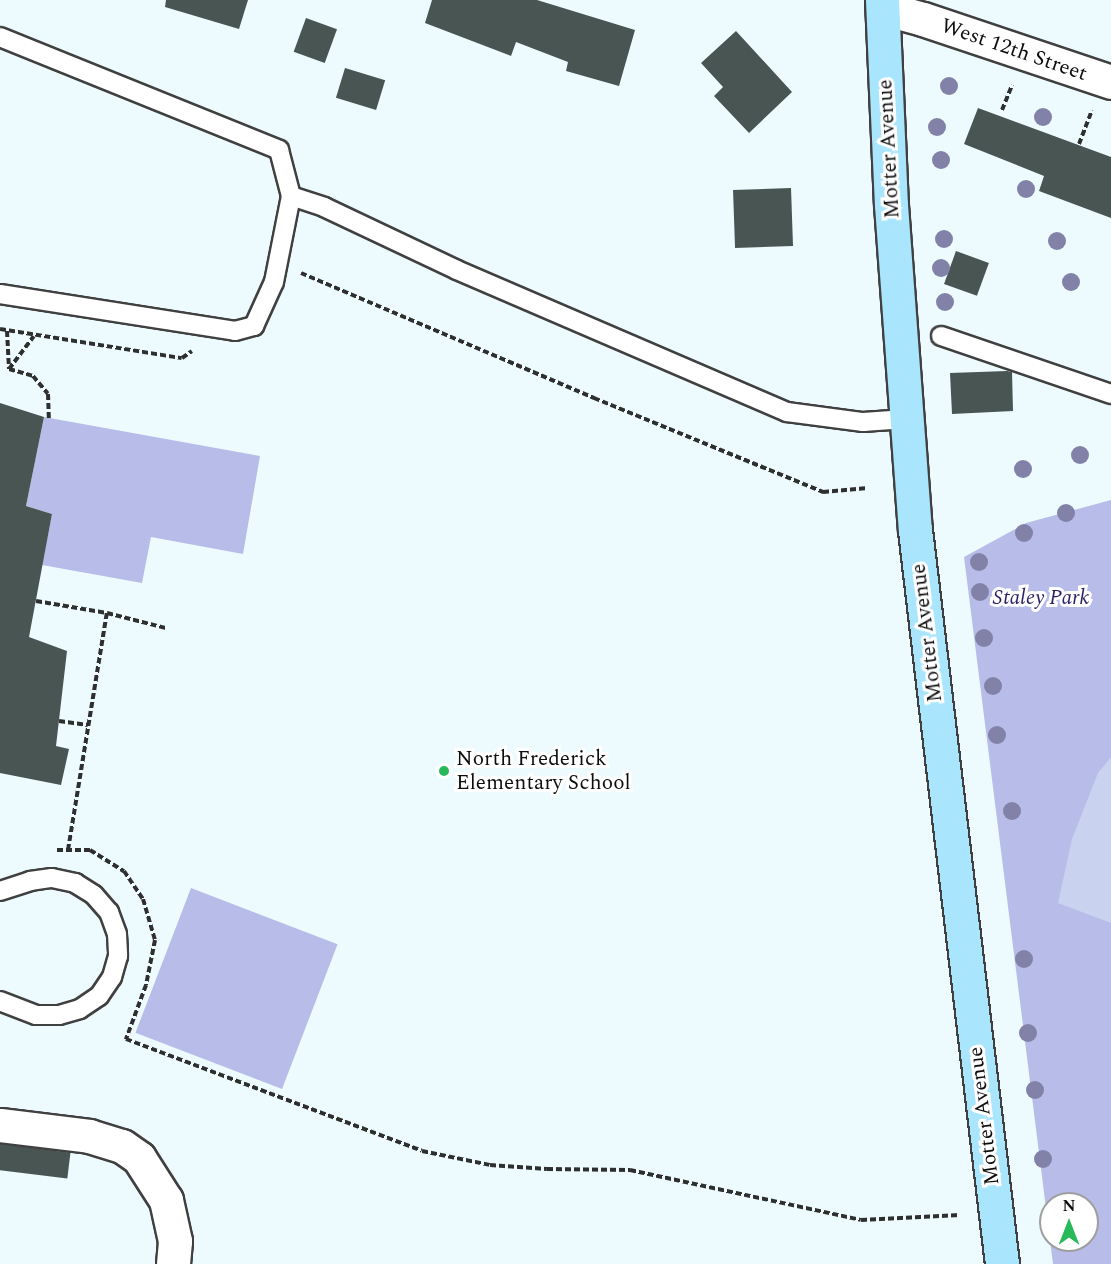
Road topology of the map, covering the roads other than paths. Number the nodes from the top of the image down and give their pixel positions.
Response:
1 (883, 4) edge
2 (0, 38) edge
3 (1103, 93) edge
4 (291, 196) junction
5 (0, 294) edge
6 (941, 336) dead end
7 (1111, 394) edge
8 (906, 419) junction
9 (0, 891) edge
10 (0, 1001) edge
11 (0, 1125) edge
12 (173, 1264) edge
13 (1002, 1264) edge

1 - 3 street, West 12th Street
1 - 8 main road, Motter Avenue
2 - 4 lane
4 - 5 lane
4 - 8 lane
6 - 7 lane
8 - 13 main road, Motter Avenue
9 - 10 lane
11 - 12 street

